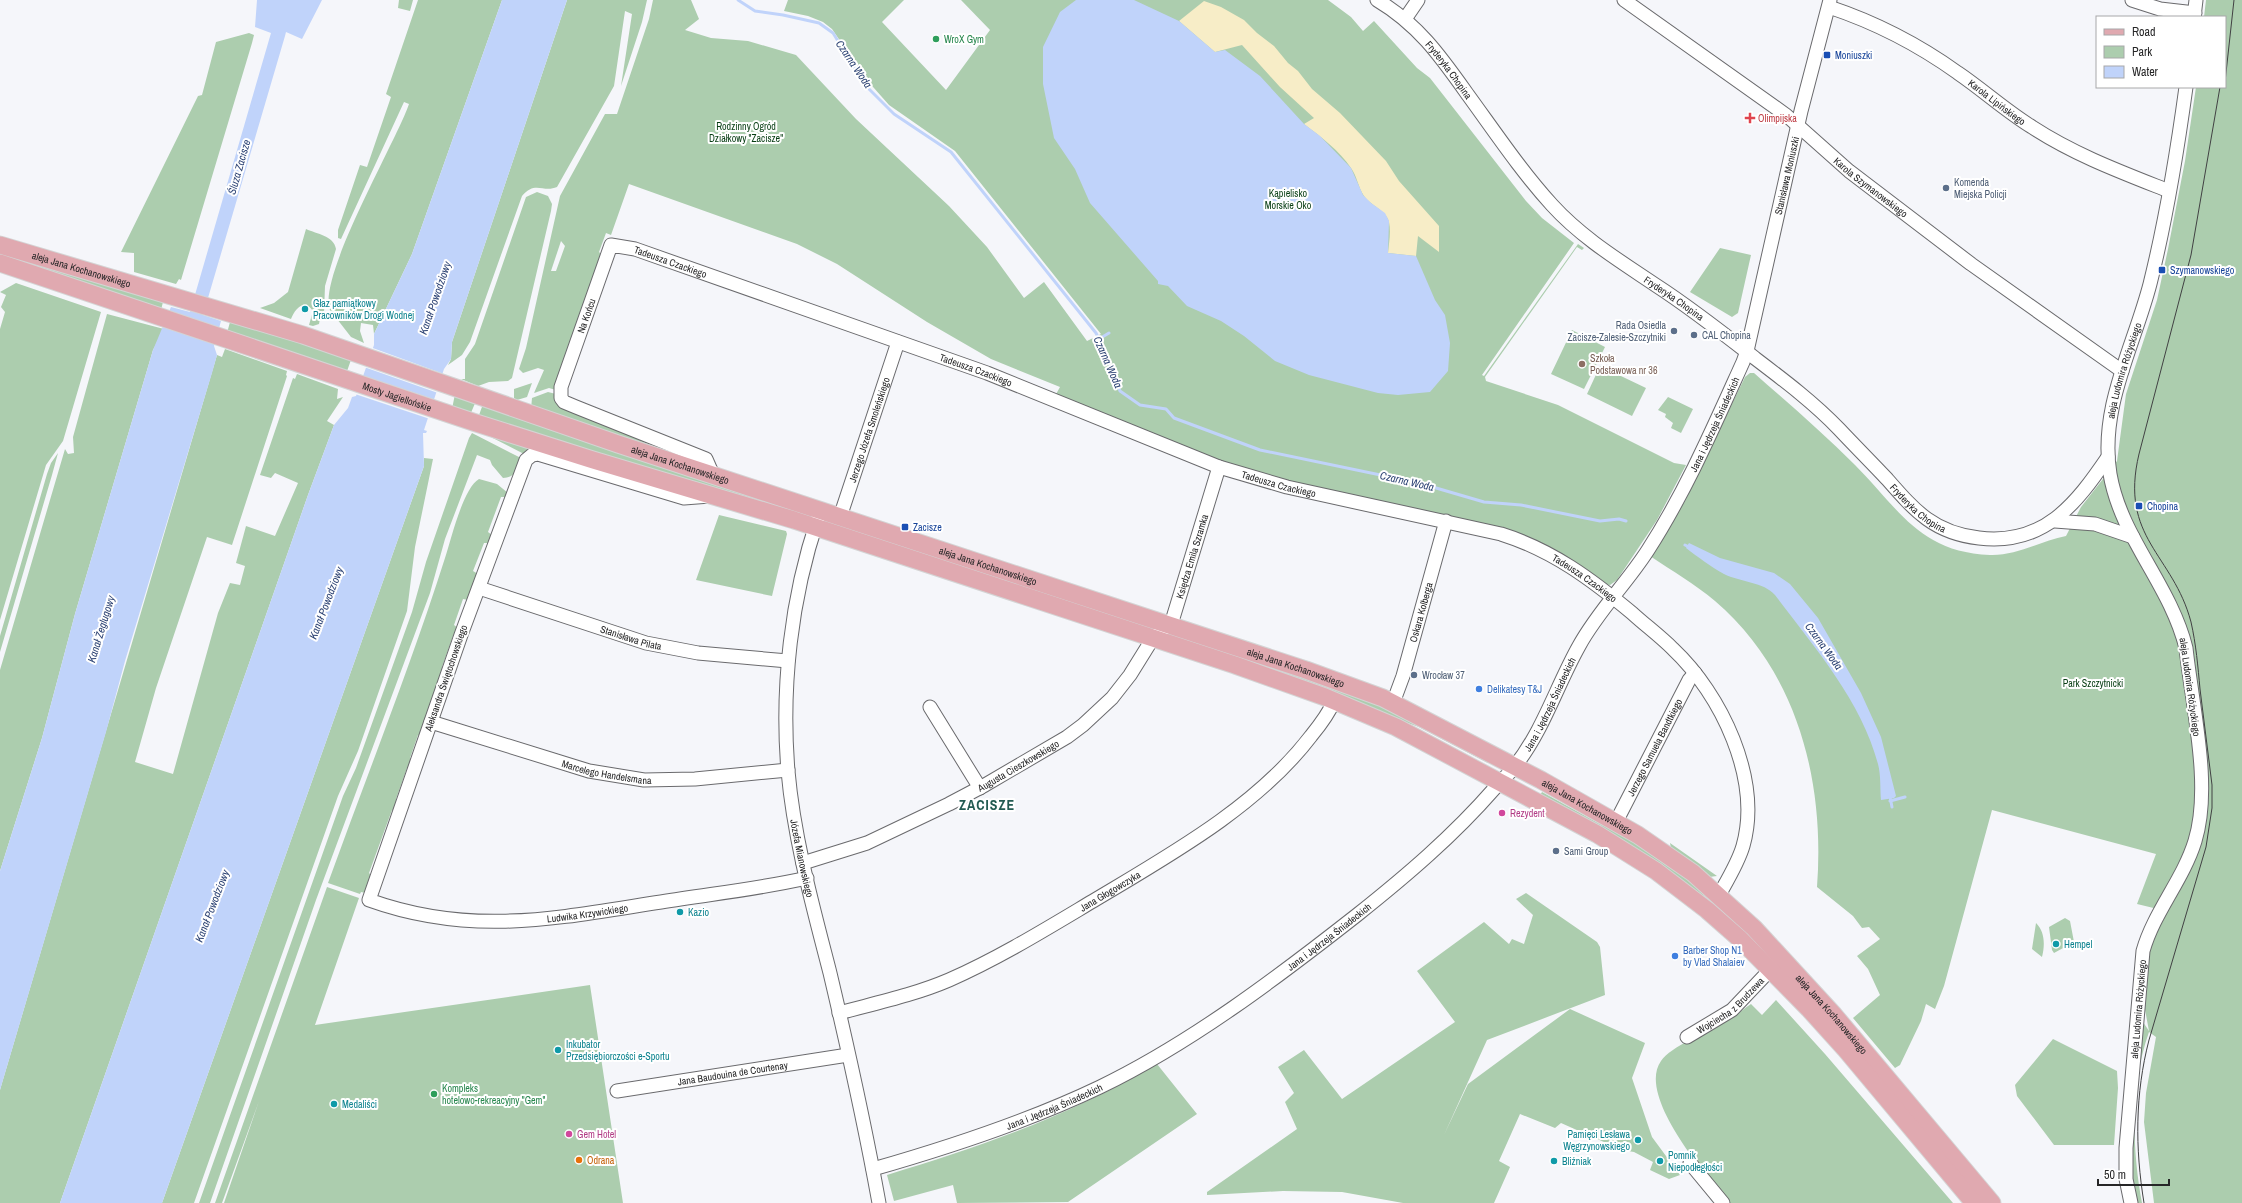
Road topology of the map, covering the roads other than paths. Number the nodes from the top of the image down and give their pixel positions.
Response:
1 (1377, 0) edge
2 (1418, 0) edge
3 (1624, 0) edge
4 (2132, 0) edge
5 (1830, 4) edge
6 (2195, 10) edge
7 (1405, 19) junction
8 (2186, 88) edge
9 (1798, 126) junction
10 (2169, 191) junction
11 (0, 245) edge
12 (609, 251) joint
13 (0, 263) edge
14 (898, 342) junction
15 (1747, 351) junction
16 (2122, 371) junction
17 (344, 378) joint
18 (450, 414) joint
19 (2108, 457) junction
20 (526, 460) joint
21 (1219, 468) junction
22 (712, 474) junction
23 (714, 496) junction
24 (820, 511) junction
25 (840, 517) junction
26 (1446, 521) junction
27 (2055, 521) junction
28 (815, 527) junction
29 (2133, 538) junction
30 (479, 588) junction
31 (1613, 597) junction
32 (1169, 625) junction
33 (1153, 638) junction
34 (788, 661) junction
35 (1695, 673) junction
36 (1334, 700) junction
37 (1393, 703) junction
38 (930, 707) dead end
39 (431, 722) junction
40 (1515, 767) junction
41 (788, 770) junction
42 (1501, 782) junction
43 (980, 788) junction
44 (1616, 822) junction
45 (803, 863) junction
46 (807, 878) junction
47 (1719, 895) junction
48 (369, 900) joint
49 (1707, 910) junction
50 (1771, 969) junction
51 (839, 1013) junction
52 (1687, 1037) dead end
53 (848, 1055) junction
54 (617, 1091) dead end
55 (1690, 1163) dead end
56 (873, 1169) junction
57 (879, 1203) edge
58 (1723, 1203) edge
59 (1974, 1203) edge
60 (1992, 1203) edge
61 (2131, 1203) edge

1 - 7 street, Fryderyka Chopina
2 - 7 street
3 - 9 street, Karola Szymanowskiego
4 - 6 street
5 - 9 street, Stanisława Moniuszki
5 - 10 street, Karola Lipińskiego
7 - 15 street, Fryderyka Chopina
8 - 10 street, aleja Ludomira Różyckiego
9 - 15 street, Stanisława Moniuszki
9 - 16 street, Karola Szymanowskiego
10 - 16 street, aleja Ludomira Różyckiego
11 - 22 main road, aleja Jana Kochanowskiego
12 - 14 street, Tadeusza Czackiego
12 - 22 street, Na Końcu
13 - 17 main road, aleja Jana Kochanowskiego
14 - 21 street, Tadeusza Czackiego
14 - 25 street, Jerzego Józefa Smoleńskiego
15 - 27 street, Fryderyka Chopina
15 - 31 street, Jana i Jędrzeja Śniadeckich
16 - 19 street, aleja Ludomira Różyckiego
17 - 18 main road, Mosty Jagiellońskie
18 - 23 main road, aleja Jana Kochanowskiego
19 - 27 street, Fryderyka Chopina
19 - 29 street, aleja Ludomira Różyckiego
20 - 23 street, aleja Jana Kochanowskiego
20 - 30 street, Aleksandra Świętochowskiego
21 - 26 street, Tadeusza Czackiego
21 - 32 street, Księdza Emila Szramka
22 - 24 main road, aleja Jana Kochanowskiego
23 - 28 main road, aleja Jana Kochanowskiego
24 - 25 main road, aleja Jana Kochanowskiego
24 - 28 street, Józefa Mianowskiego
25 - 32 main road, aleja Jana Kochanowskiego
26 - 31 street, Tadeusza Czackiego
26 - 37 street, Oskara Kolberga
27 - 29 street, Fryderyka Chopina
28 - 33 main road, aleja Jana Kochanowskiego
28 - 34 street, Józefa Mianowskiego
29 - 61 street, aleja Ludomira Różyckiego
30 - 34 street, Stanisława Pilata
30 - 39 street, Aleksandra Świętochowskiego
31 - 35 street, Tadeusza Czackiego
31 - 40 street, Jana i Jędrzeja Śniadeckich
32 - 33 street, Księdza Emila Szramka
32 - 37 main road, aleja Jana Kochanowskiego
33 - 36 main road, aleja Jana Kochanowskiego
33 - 43 street, Augusta Cieszkowskiego
34 - 41 street, Józefa Mianowskiego
35 - 44 street, Jerzego Samuela Bandtkiego
35 - 47 street, Tadeusza Czackiego
36 - 42 main road, aleja Jana Kochanowskiego
36 - 51 street, Jana Głogowczyka
37 - 40 main road, aleja Jana Kochanowskiego
38 - 43 street
39 - 41 street, Marcelego Handelsmana
39 - 48 street, Aleksandra Świętochowskiego
40 - 42 street, Jana i Jędrzeja Śniadeckich
40 - 44 main road, aleja Jana Kochanowskiego
41 - 45 street, Józefa Mianowskiego
42 - 49 main road, aleja Jana Kochanowskiego
42 - 56 street, Jana i Jędrzeja Śniadeckich
43 - 45 street, Augusta Cieszkowskiego
44 - 47 main road, aleja Jana Kochanowskiego
45 - 46 street, Józefa Mianowskiego
46 - 48 street, Ludwika Krzywickiego
46 - 51 street, Józefa Mianowskiego
47 - 49 main road
47 - 60 main road, aleja Jana Kochanowskiego
49 - 50 main road, aleja Jana Kochanowskiego
50 - 52 street, Wojciecha z Brudzewa
50 - 59 main road, aleja Jana Kochanowskiego
51 - 53 street, Józefa Mianowskiego
53 - 54 street, Jana Baudouina de Courtenay
53 - 56 street, Józefa Mianowskiego
55 - 58 street
56 - 57 street, Józefa Mianowskiego

